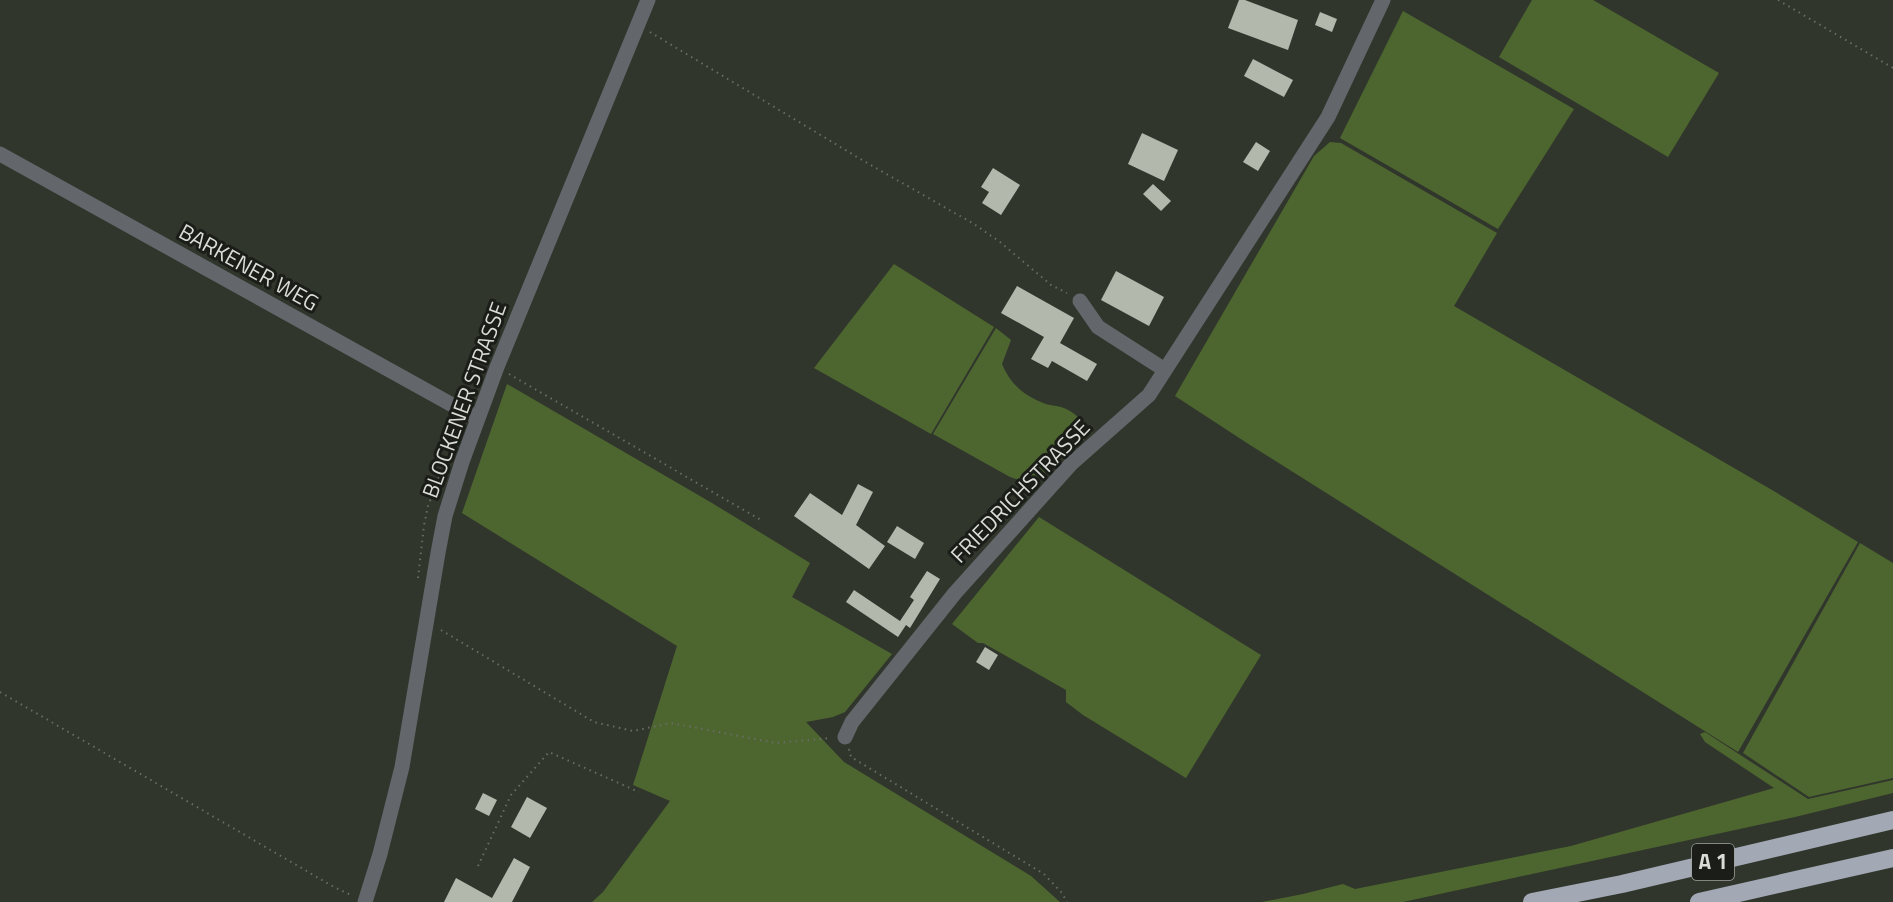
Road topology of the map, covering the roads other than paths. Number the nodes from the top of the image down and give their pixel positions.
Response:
1 (648, 0) edge
2 (1383, 0) edge
3 (0, 154) edge
4 (1080, 301) road end
5 (1165, 370) junction
6 (478, 417) junction
7 (845, 737) road end
8 (1893, 820) edge
9 (1893, 858) edge
10 (365, 902) edge
11 (1532, 902) edge
12 (1699, 902) edge

1 - 6 street, BLOCKENER STRASSE
2 - 5 street, FRIEDRICHSTRASSE
3 - 6 street, BARKENER WEG
4 - 5 street
5 - 7 street, FRIEDRICHSTRASSE
6 - 10 street, BLOCKENER STRASSE
8 - 11 highway, A 1
9 - 12 highway, A 1

